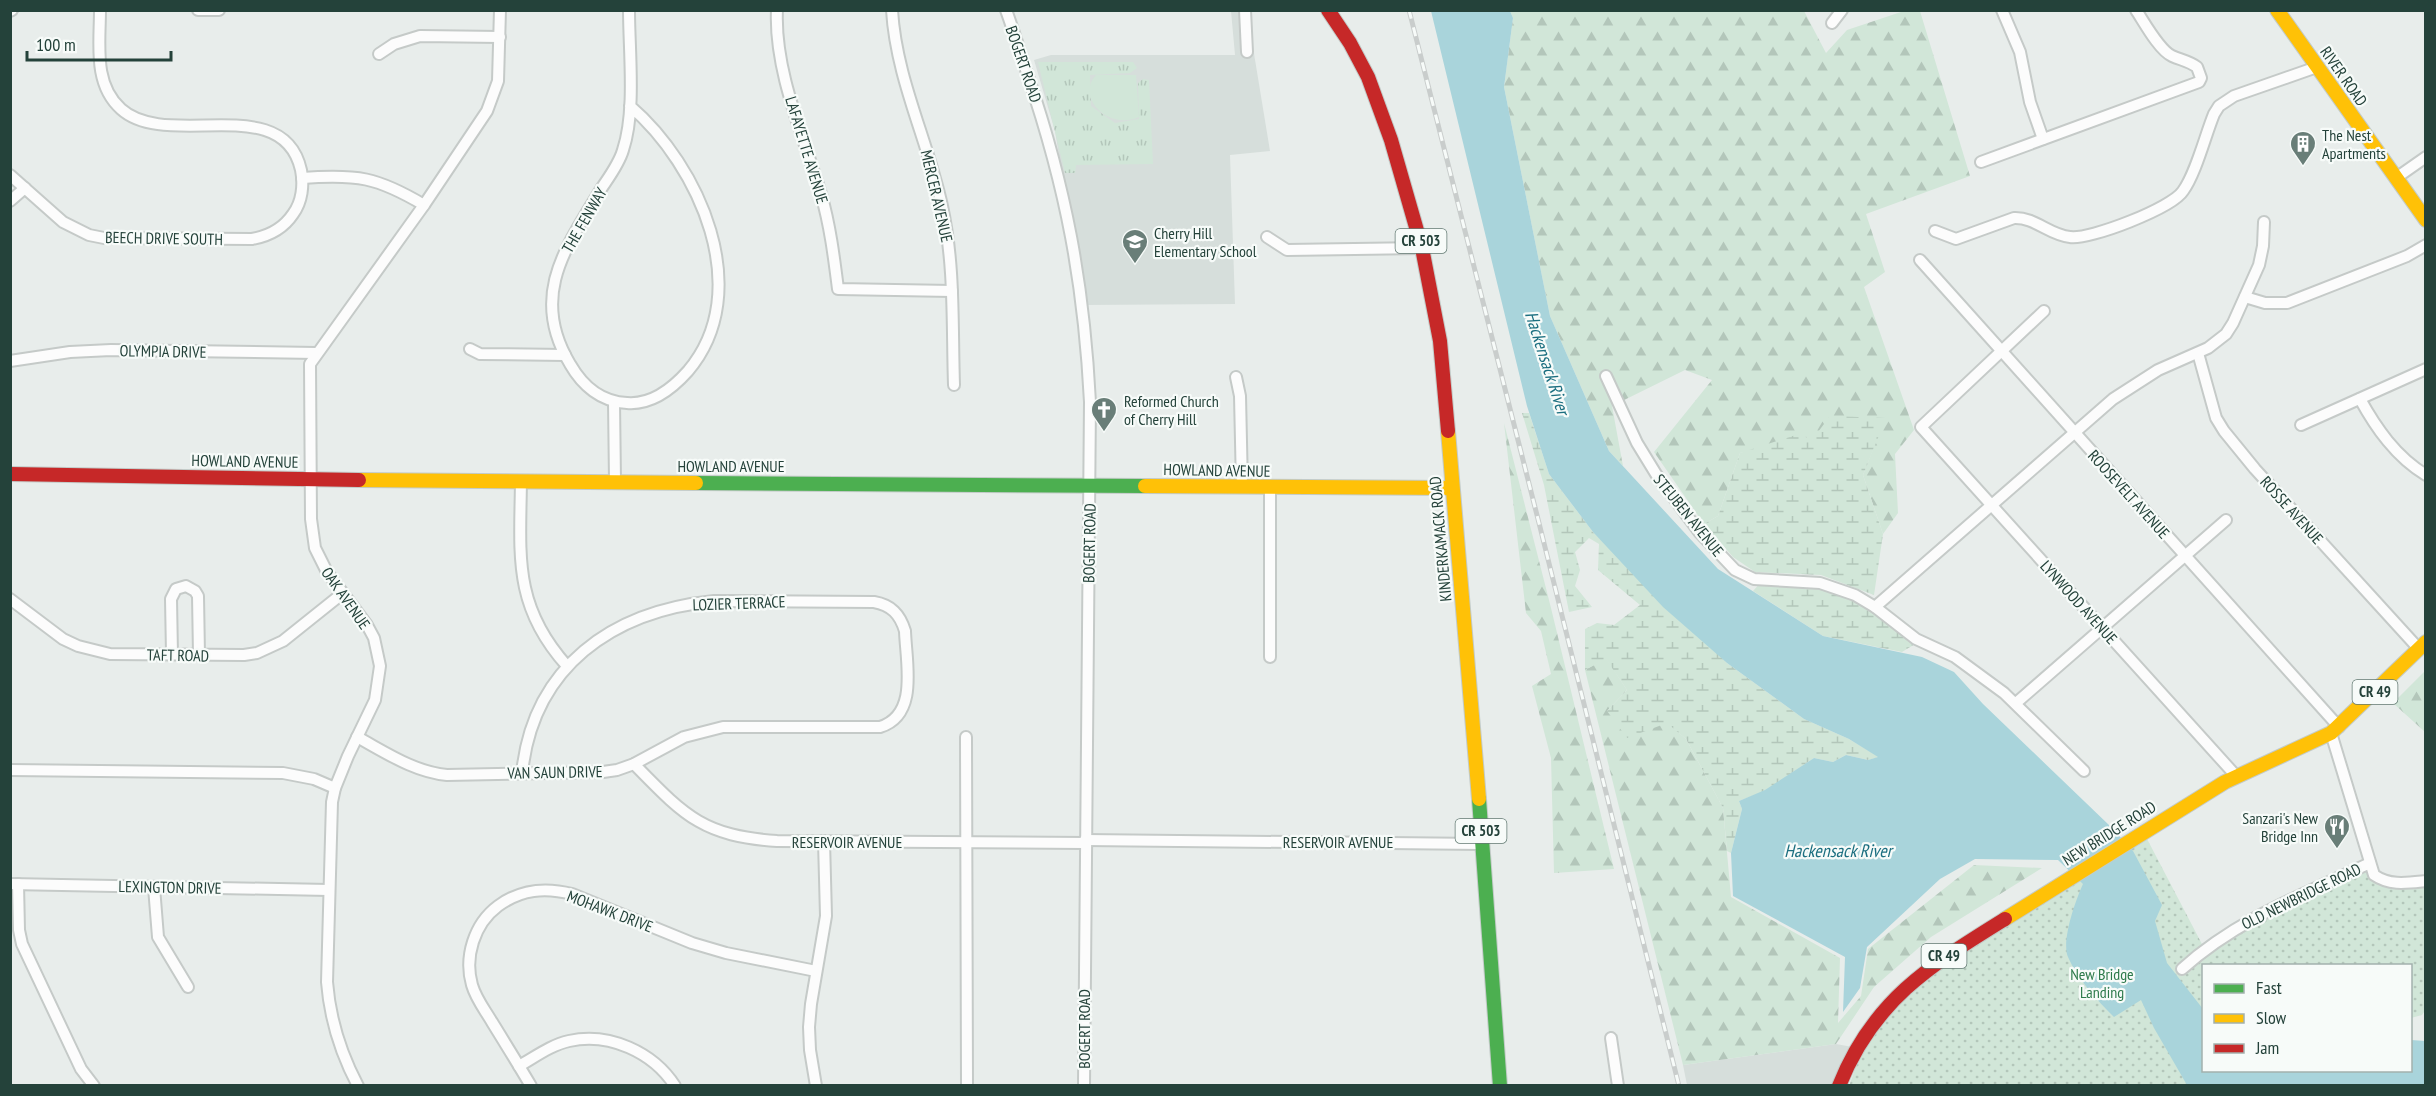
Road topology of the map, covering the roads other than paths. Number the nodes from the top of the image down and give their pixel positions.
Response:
1 (100, 10) edge
2 (198, 10) edge
3 (219, 10) edge
4 (500, 10) edge
5 (629, 10) edge
6 (777, 10) edge
7 (892, 10) edge
8 (1006, 10) edge
9 (1245, 10) edge
10 (1328, 10) edge
11 (1842, 10) edge
12 (2002, 10) edge
13 (2136, 10) edge
14 (2277, 10) edge
15 (1832, 23) dead end
16 (500, 37) junction
17 (1247, 52) dead end
18 (379, 54) dead end
19 (2317, 67) junction
20 (630, 106) junction
21 (2043, 139) junction
22 (2426, 157) edge
23 (1981, 162) dead end
24 (10, 175) edge
25 (302, 178) junction
26 (2396, 178) junction
27 (25, 188) junction
28 (10, 201) edge
29 (424, 205) junction
30 (2426, 220) edge
31 (2264, 222) dead end
32 (1935, 231) dead end
33 (1267, 237) dead end
34 (2426, 245) edge
35 (1422, 248) junction
36 (1920, 260) dead end
37 (952, 291) junction
38 (2246, 296) junction
39 (2044, 311) dead end
40 (470, 349) dead end
41 (2002, 352) junction
42 (2198, 352) junction
43 (316, 353) junction
44 (564, 355) junction
45 (10, 361) edge
46 (2426, 369) edge
47 (1606, 376) dead end
48 (1236, 377) dead end
49 (954, 385) dead end
50 (2360, 399) junction
51 (614, 402) junction
52 (2301, 425) dead end
53 (2075, 434) junction
54 (10, 474) edge
55 (2426, 475) edge
56 (311, 478) junction
57 (521, 481) junction
58 (615, 481) junction
59 (1089, 486) junction
60 (1242, 487) junction
61 (1269, 487) junction
62 (1452, 489) junction
63 (1991, 505) junction
64 (2226, 520) dead end
65 (2185, 556) junction
66 (342, 593) junction
67 (10, 599) edge
68 (1875, 607) junction
69 (2103, 629) junction
70 (2422, 645) edge
71 (172, 654) junction
72 (199, 655) junction
73 (1270, 657) dead end
74 (567, 666) junction
75 (2016, 703) junction
76 (895, 720) joint
77 (2335, 730) junction
78 (357, 737) junction
79 (966, 737) dead end
80 (634, 764) junction
81 (10, 770) edge
82 (2085, 771) dead end
83 (522, 773) junction
84 (2237, 777) junction
85 (335, 788) junction
86 (824, 841) junction
87 (1085, 841) junction
88 (968, 842) junction
89 (1482, 844) junction
90 (2370, 863) junction
91 (2426, 881) edge
92 (14, 884) edge
93 (154, 886) junction
94 (329, 890) junction
95 (2182, 969) dead end
96 (816, 971) junction
97 (188, 987) dead end
98 (1611, 1038) dead end
99 (519, 1066) junction
100 (355, 1085) edge
101 (94, 1086) edge
102 (531, 1086) edge
103 (675, 1086) edge
104 (816, 1086) edge
105 (967, 1086) edge
106 (1084, 1086) edge
107 (1500, 1086) edge
108 (1618, 1086) edge
109 (1839, 1086) edge

1 - 25 street
2 - 3 street
4 - 16 street, OAK AVENUE
5 - 20 street, THE FENWAY
6 - 37 street, LAFAYETTE AVENUE
7 - 37 street, MERCER AVENUE
8 - 59 street, BOGERT ROAD
9 - 17 street
10 - 35 main road, KINDERKAMACK ROAD / CR 503
11 - 15 street
12 - 21 street
13 - 21 street
14 - 19 main road, RIVER ROAD
16 - 18 street
16 - 29 street, OAK AVENUE
19 - 26 main road, RIVER ROAD
19 - 32 street
20 - 44 street, THE FENWAY
20 - 51 street
21 - 23 street
22 - 26 street
24 - 27 street, BEECH DRIVE SOUTH
25 - 27 street, BEECH DRIVE SOUTH
25 - 29 street
26 - 30 main road, RIVER ROAD
27 - 28 street
29 - 43 street, OAK AVENUE
31 - 38 street
33 - 35 street
34 - 38 street
35 - 62 main road, KINDERKAMACK ROAD / CR 503
36 - 41 street, ROOSEVELT AVENUE
37 - 49 street, MERCER AVENUE
38 - 42 street
39 - 41 street
40 - 44 street
41 - 53 street, ROOSEVELT AVENUE
41 - 63 street, LYNWOOD AVENUE
42 - 53 street
42 - 70 street, ROSSE AVENUE
43 - 45 street, OLYMPIA DRIVE
43 - 56 street, OAK AVENUE
44 - 51 street, THE FENWAY
46 - 50 street
47 - 68 street, STEUBEN AVENUE
48 - 60 street
50 - 52 street
50 - 55 street
51 - 58 street
53 - 63 street
53 - 65 street, ROOSEVELT AVENUE
54 - 56 main road, HOWLAND AVENUE
56 - 57 main road, HOWLAND AVENUE
56 - 66 street, OAK AVENUE
57 - 58 main road, HOWLAND AVENUE
57 - 74 street
58 - 59 main road, HOWLAND AVENUE
59 - 60 main road, HOWLAND AVENUE
59 - 87 street, BOGERT ROAD
60 - 61 main road, HOWLAND AVENUE
61 - 62 main road, HOWLAND AVENUE
61 - 73 street
62 - 89 main road, KINDERKAMACK ROAD / CR 503
63 - 68 street
63 - 69 street, LYNWOOD AVENUE
64 - 65 street
65 - 69 street
65 - 77 street, ROOSEVELT AVENUE
66 - 72 street, TAFT ROAD
66 - 78 street, OAK AVENUE
67 - 71 street, TAFT ROAD
68 - 75 street, STEUBEN AVENUE
69 - 75 street
69 - 84 street, LYNWOOD AVENUE
70 - 77 main road, NEW BRIDGE ROAD / CR 49
71 - 72 street, TAFT ROAD
71 - 72 street
74 - 76 street, LOZIER TERRACE
74 - 83 street, LOZIER TERRACE
75 - 82 street, STEUBEN AVENUE
76 - 80 street, VAN SAUN DRIVE
77 - 84 main road, NEW BRIDGE ROAD / CR 49
77 - 90 street, OLD NEWBRIDGE ROAD
78 - 83 street, VAN SAUN DRIVE
78 - 85 street, OAK AVENUE
79 - 88 street
80 - 83 street, VAN SAUN DRIVE
80 - 86 street, RESERVOIR AVENUE
81 - 85 street
84 - 109 main road, NEW BRIDGE ROAD / CR 49
85 - 94 street, OAK AVENUE
86 - 88 street, RESERVOIR AVENUE
86 - 96 street
87 - 88 street, RESERVOIR AVENUE
87 - 89 street, RESERVOIR AVENUE
87 - 106 street, BOGERT ROAD
88 - 105 street
89 - 107 main road, KINDERKAMACK ROAD / CR 503
90 - 91 street
90 - 95 street, OLD NEWBRIDGE ROAD
92 - 93 street, LEXINGTON DRIVE
92 - 101 street
93 - 94 street, LEXINGTON DRIVE
93 - 97 street
94 - 100 street, OAK AVENUE
96 - 99 street, MOHAWK DRIVE
96 - 104 street
98 - 108 street
99 - 102 street, MOHAWK DRIVE
99 - 103 street

